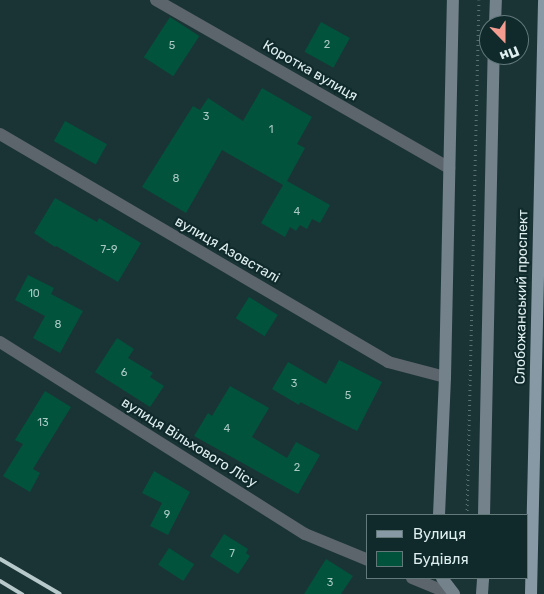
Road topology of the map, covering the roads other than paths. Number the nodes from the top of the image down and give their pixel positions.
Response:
1 (156, 0) edge
2 (453, 0) edge
3 (496, 0) edge
4 (544, 1) edge
5 (495, 15) edge
6 (494, 65) edge
7 (0, 134) edge
8 (450, 168) junction
9 (0, 342) edge
10 (445, 377) junction
11 (439, 514) edge
12 (484, 514) edge
13 (366, 559) edge
14 (415, 579) edge
15 (443, 579) edge
16 (483, 579) edge
17 (453, 594) edge
18 (482, 594) edge
19 (531, 594) edge

1 - 8 street, Коротка вулиця
2 - 8 street
3 - 5 street
4 - 19 main road, Слобожанський проспект
6 - 12 street
7 - 10 street, вулиця Азовсталі
8 - 10 street
9 - 13 street, вулиця Вільхового Лісу
10 - 11 street
14 - 17 street
15 - 17 street
16 - 18 street

